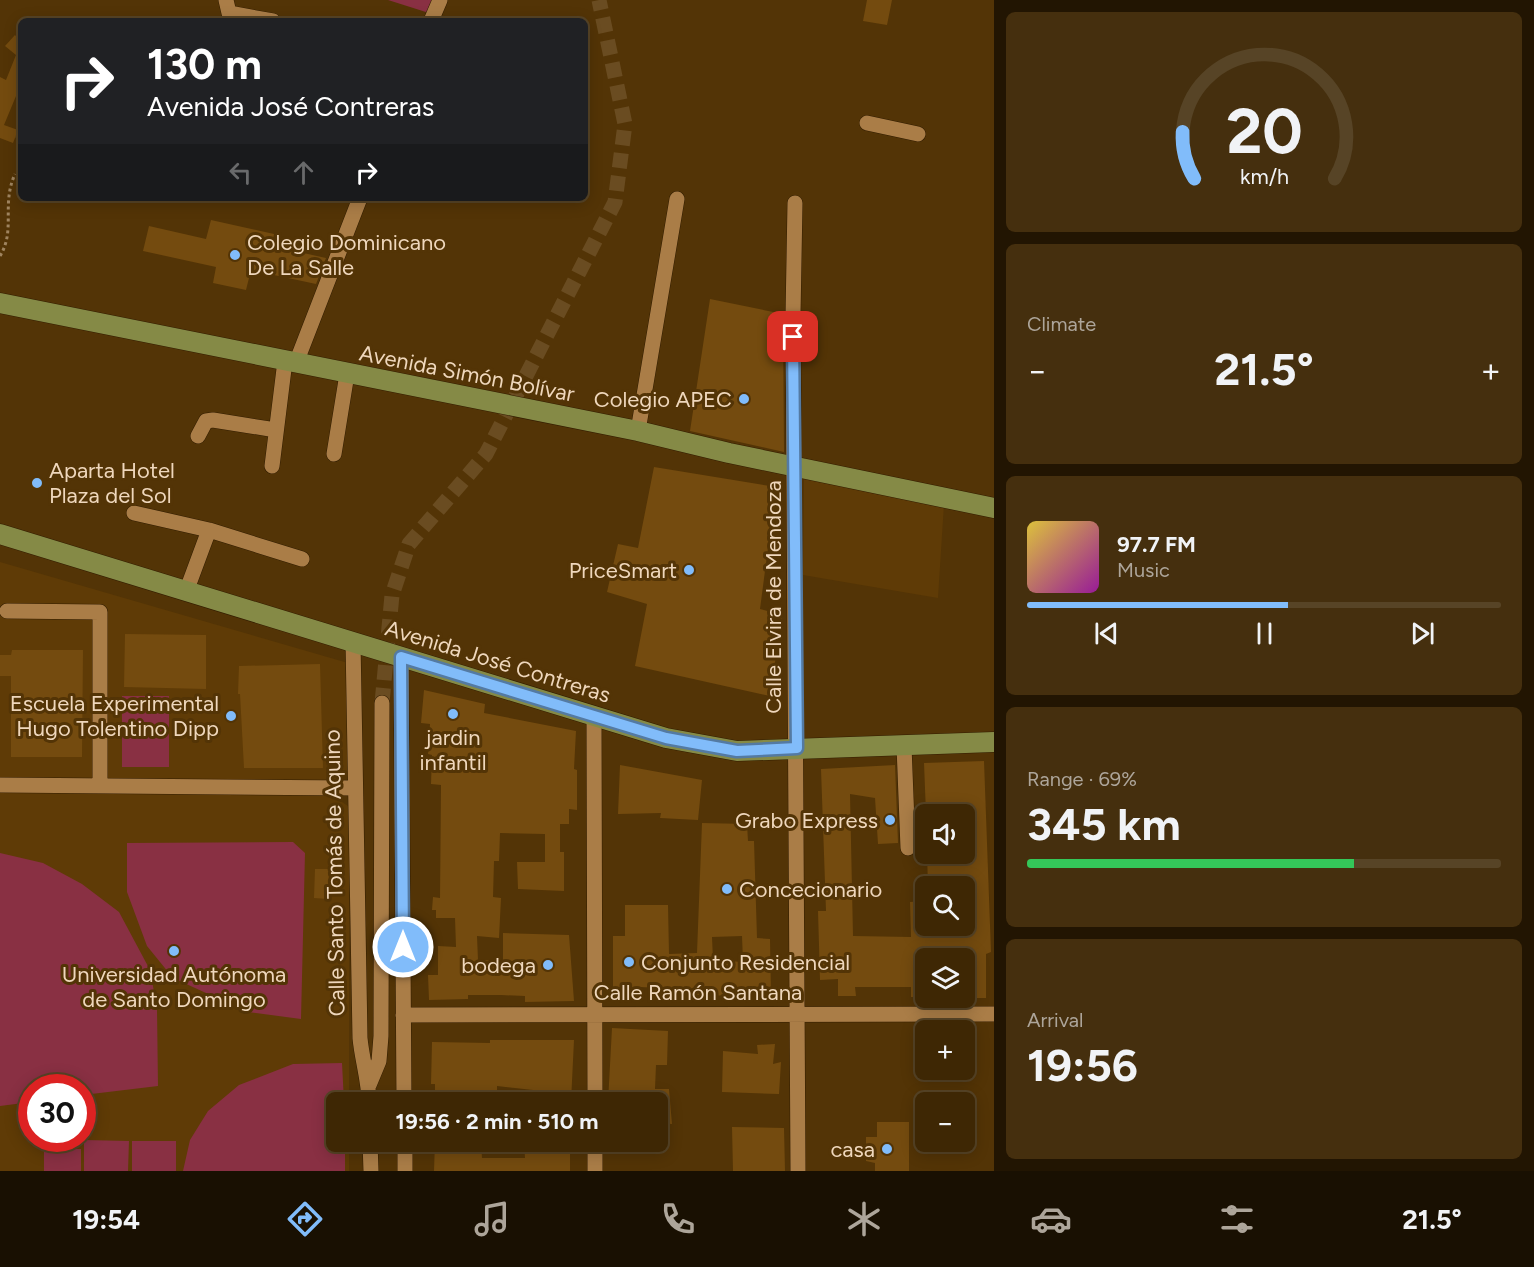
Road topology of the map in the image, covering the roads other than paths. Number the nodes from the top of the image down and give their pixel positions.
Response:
1 (226, 0) edge
2 (440, 0) edge
3 (256, 18) edge
4 (432, 18) edge
5 (867, 123) dead end
6 (918, 134) dead end
7 (677, 199) dead end
8 (359, 201) edge
9 (795, 202) dead end
10 (0, 303) edge
11 (290, 362) junction
12 (347, 374) junction
13 (276, 430) junction
14 (638, 431) junction
15 (198, 436) dead end
16 (334, 454) dead end
17 (272, 466) dead end
18 (795, 467) junction
19 (994, 508) edge
20 (134, 513) dead end
21 (209, 530) junction
22 (0, 534) edge
23 (302, 559) dead end
24 (186, 592) junction
25 (7, 611) dead end
26 (353, 641) junction
27 (401, 657) junction
28 (382, 703) tunnel mouth
29 (594, 715) junction
30 (994, 742) edge
31 (904, 746) junction
32 (797, 748) junction
33 (0, 785) edge
34 (100, 785) junction
35 (355, 788) junction
36 (908, 848) dead end
37 (594, 1014) junction
38 (797, 1014) junction
39 (994, 1014) edge
40 (403, 1015) junction
41 (369, 1085) junction
42 (369, 1092) edge
43 (404, 1092) edge
44 (595, 1092) edge
45 (370, 1152) edge
46 (405, 1152) edge
47 (595, 1152) edge
48 (371, 1171) edge
49 (405, 1171) edge
50 (595, 1171) edge
51 (798, 1171) edge

1 - 3 street
2 - 4 street
5 - 6 street
7 - 14 street
8 - 11 street
9 - 18 street, Calle Elvira de Mendoza
10 - 11 main road, Avenida Simón Bolívar
11 - 12 main road, Avenida Simón Bolívar
11 - 13 street
12 - 14 main road, Avenida Simón Bolívar
12 - 16 street
13 - 15 street
13 - 17 street
14 - 18 main road, Avenida Simón Bolívar
18 - 19 main road, Avenida Simón Bolívar
18 - 32 street, Calle Elvira de Mendoza
20 - 21 street
21 - 23 street
21 - 24 street
22 - 24 main road, Avenida José Contreras
24 - 26 main road, Avenida José Contreras
25 - 34 street
26 - 27 main road, Avenida José Contreras
26 - 35 street, Calle Santo Tomás de Aquino
27 - 29 main road, Avenida José Contreras
27 - 40 street
28 - 41 street
29 - 32 main road, Avenida José Contreras
29 - 37 street
30 - 31 main road, Avenida José Contreras
31 - 32 main road, Avenida José Contreras
31 - 36 street
32 - 38 street, Calle Elvira de Mendoza
33 - 34 street
34 - 35 street
35 - 41 street, Calle Santo Tomás de Aquino
37 - 38 street, Calle Ramón Santana
37 - 40 street, Calle Ramón Santana
37 - 44 street
38 - 39 street, Calle Ramón Santana
38 - 51 street, Calle Elvira de Mendoza
40 - 43 street
41 - 42 street, Calle Santo Tomás de Aquino
45 - 48 street
46 - 49 street
47 - 50 street

